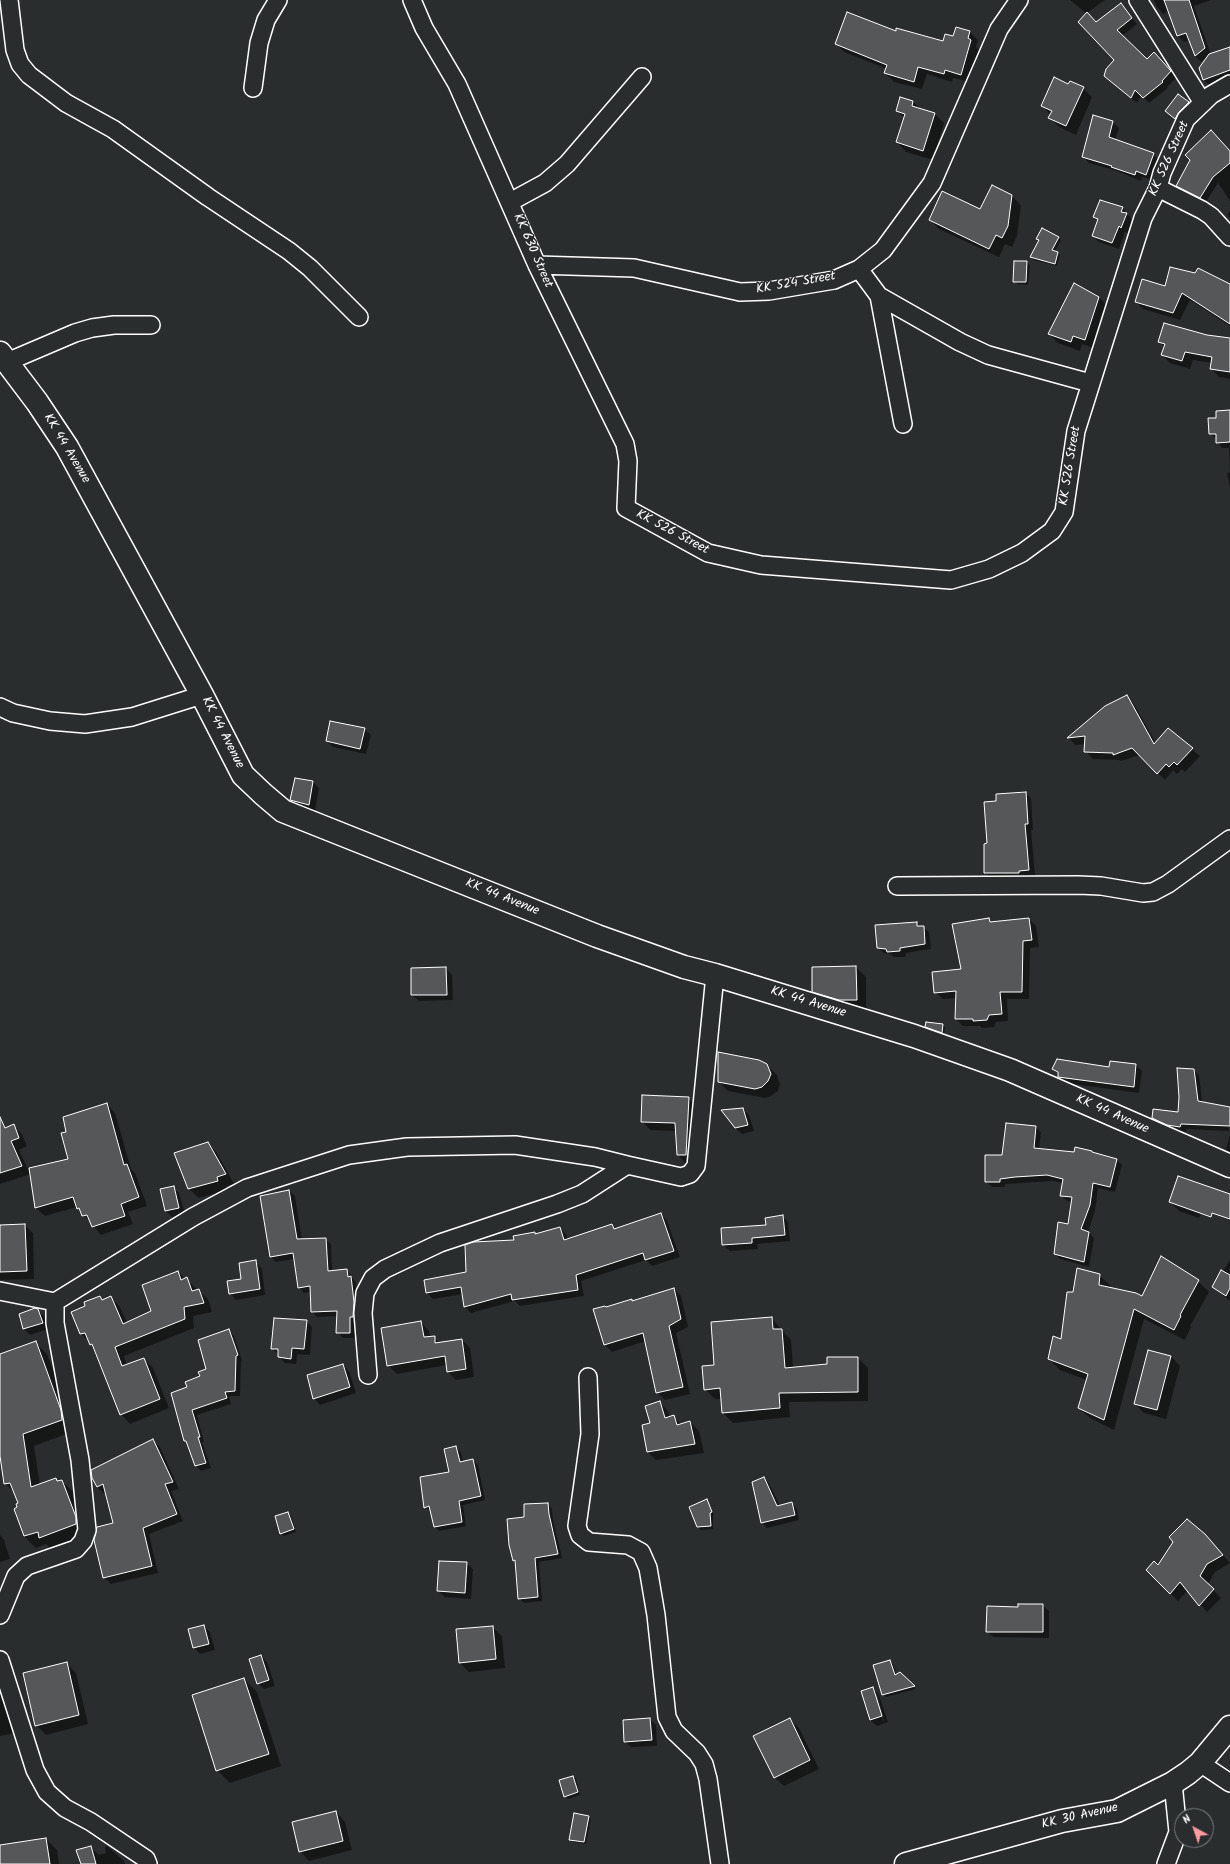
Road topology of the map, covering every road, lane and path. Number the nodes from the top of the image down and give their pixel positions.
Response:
1 (9, 0) edge
2 (278, 0) edge
3 (412, 0) edge
4 (1019, 0) edge
5 (1138, 0) edge
6 (642, 77) dead end
7 (1230, 84) edge
8 (253, 88) dead end
9 (1202, 103) junction
10 (1158, 188) junction
11 (510, 202) junction
12 (1230, 237) edge
13 (537, 265) junction
14 (859, 269) junction
15 (879, 296) junction
16 (359, 317) dead end
17 (151, 325) dead end
18 (3, 357) edge
19 (1090, 383) junction
20 (903, 424) dead end
21 (626, 508) joint
22 (202, 695) junction
23 (0, 707) edge
24 (1230, 839) edge
25 (897, 886) dead end
26 (715, 975) junction
27 (627, 1164) junction
28 (1230, 1166) edge
29 (0, 1291) edge
30 (55, 1302) junction
31 (368, 1375) dead end
32 (588, 1377) dead end
33 (0, 1615) edge
34 (0, 1660) edge
35 (1230, 1727) edge
36 (1200, 1763) junction
37 (1173, 1783) junction
38 (1230, 1783) edge
39 (148, 1864) edge
40 (720, 1864) edge
41 (906, 1864) edge
42 (1166, 1864) edge

1 - 16 street
2 - 8 street
3 - 11 street, KK 630 Street
4 - 14 street, KK 524 Street
5 - 9 street
6 - 11 street
7 - 9 street, KK 526 Street
9 - 10 street, KK 526 Street
10 - 12 street
10 - 19 street, KK 526 Street
11 - 13 street, KK 630 Street
13 - 14 street, KK 524 Street
13 - 21 street, KK 630 Street
14 - 15 street
15 - 19 street
15 - 20 street
17 - 18 street
18 - 22 main road, KK 44 Avenue
19 - 21 street, KK 526 Street
22 - 23 street
22 - 26 main road, KK 44 Avenue
24 - 25 street
26 - 27 street
26 - 28 main road, KK 44 Avenue
27 - 30 street
27 - 31 street
29 - 30 street
30 - 33 street
32 - 40 street
34 - 39 street
35 - 36 main road, KK 30 Avenue
36 - 37 main road, KK 30 Avenue
36 - 38 street
37 - 41 main road, KK 30 Avenue
37 - 42 street

